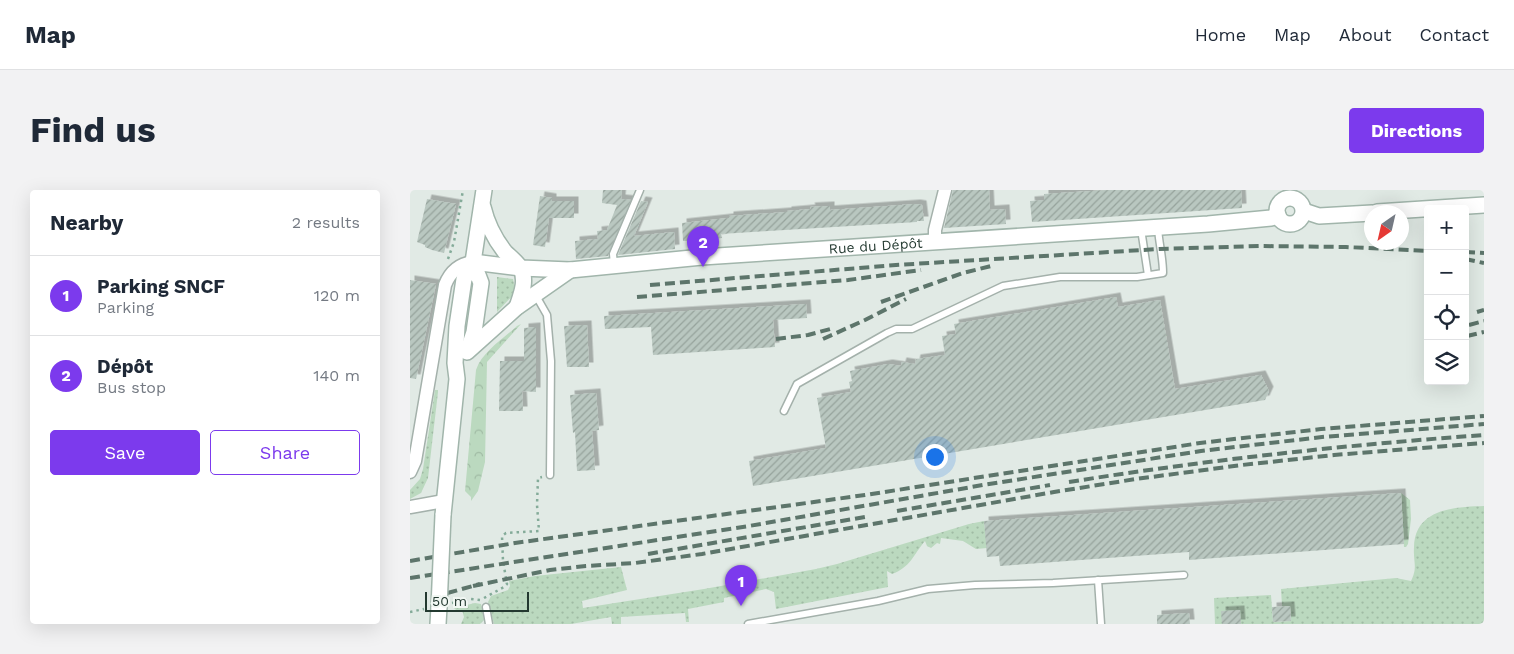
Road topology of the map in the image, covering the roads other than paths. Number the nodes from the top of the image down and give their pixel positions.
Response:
1 (640, 190) edge
2 (945, 190) edge
3 (1296, 194) edge
4 (483, 197) edge
5 (1484, 204) edge
6 (1409, 210) edge
7 (1304, 211) junction
8 (1364, 213) edge
9 (1278, 215) junction
10 (1141, 227) junction
11 (1158, 227) junction
12 (935, 242) junction
13 (473, 262) junction
14 (614, 266) junction
15 (521, 268) junction
16 (570, 270) junction
17 (1148, 275) junction
18 (535, 294) junction
19 (517, 307) junction
20 (467, 352) junction
21 (457, 380) junction
22 (784, 410) dead end
23 (411, 470) edge
24 (550, 475) road end
25 (410, 508) edge
26 (444, 508) junction
27 (1184, 575) dead end
28 (1098, 580) junction
29 (486, 607) dead end
30 (438, 624) edge
31 (488, 624) edge
32 (748, 624) edge
33 (1101, 624) edge

1 - 14 lane
2 - 12 street
3 - 7 main road
3 - 9 main road
4 - 13 main road
4 - 15 main road
5 - 6 main road
7 - 8 main road
7 - 9 main road
9 - 11 main road, Rue du Dépôt
10 - 11 main road, Rue du Dépôt
10 - 12 main road, Rue du Dépôt
10 - 17 lane
11 - 17 lane
12 - 14 main road, Rue du Dépôt
13 - 15 main road, Rue du Dépôt
13 - 20 main road
13 - 21 main road
13 - 23 street
14 - 16 main road, Rue du Dépôt
15 - 16 main road, Rue du Dépôt
15 - 19 main road
16 - 18 main road
17 - 22 lane
18 - 19 main road
18 - 24 lane
19 - 20 main road
20 - 21 main road
21 - 26 main road
25 - 26 street
26 - 30 main road, bridge
27 - 28 lane
28 - 32 lane
28 - 33 lane
29 - 31 lane

